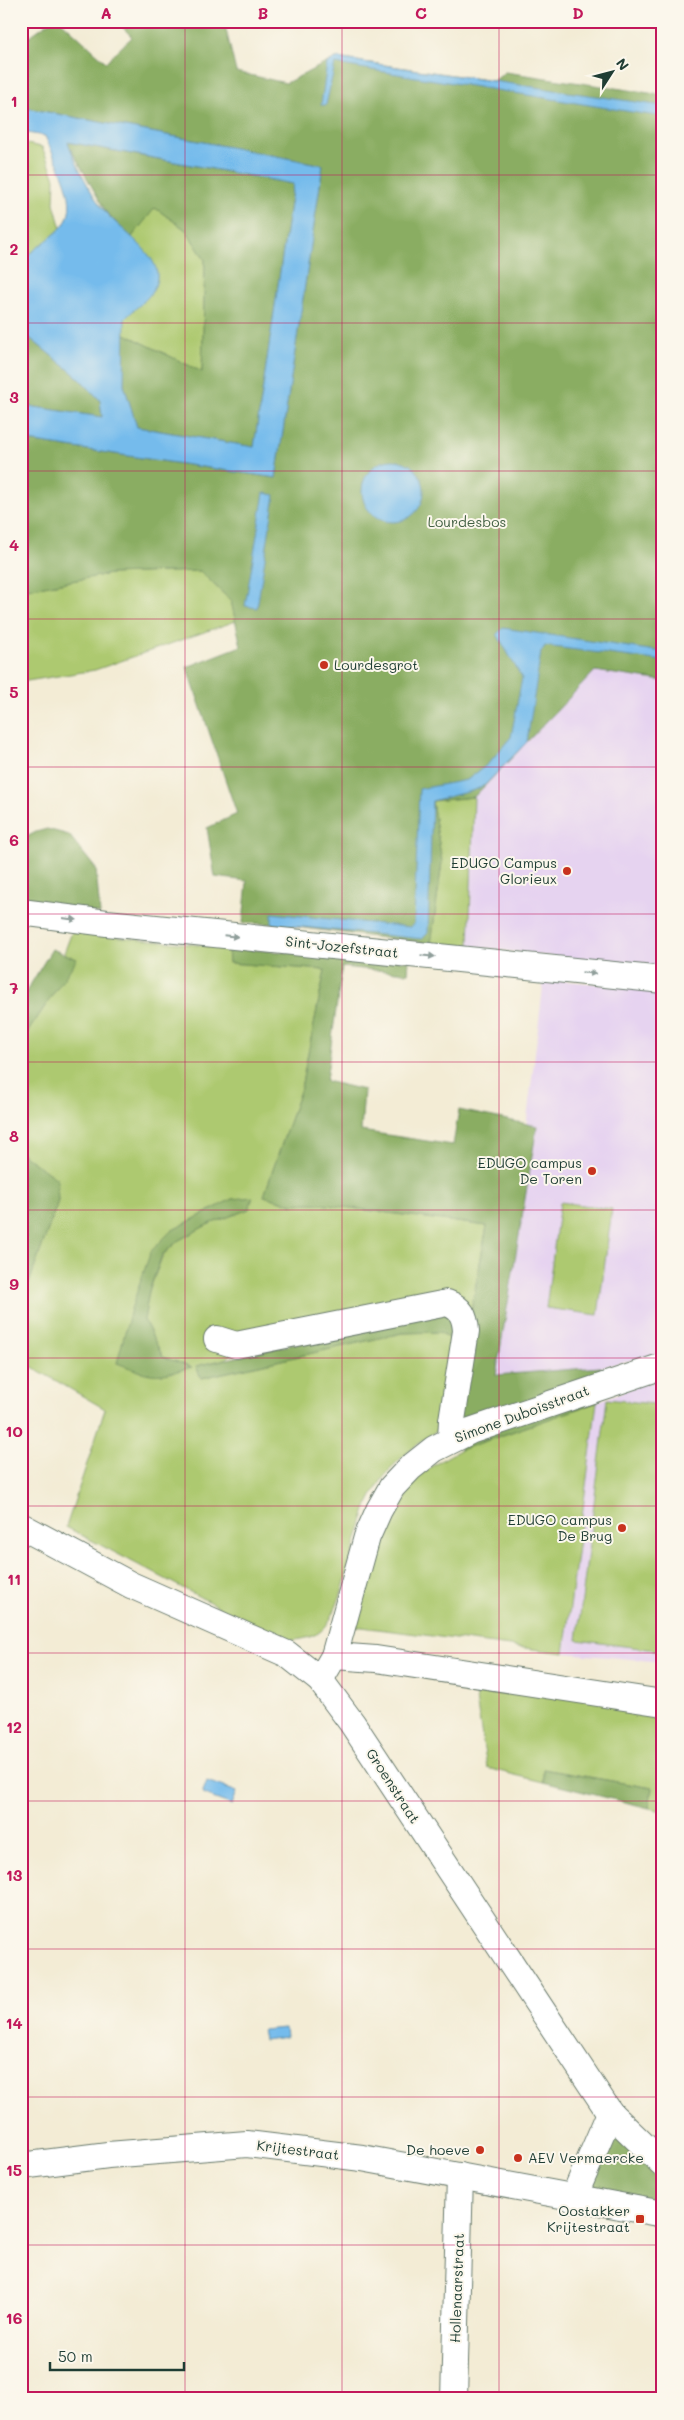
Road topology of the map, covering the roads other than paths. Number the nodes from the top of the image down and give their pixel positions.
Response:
1 (21, 912) edge
2 (663, 980) edge
3 (217, 1339) dead end
4 (663, 1366) edge
5 (452, 1439) junction
6 (21, 1526) edge
7 (334, 1656) junction
8 (320, 1680) junction
9 (663, 1703) edge
10 (610, 2113) junction
11 (663, 2164) edge
12 (21, 2166) edge
13 (460, 2176) junction
14 (573, 2199) junction
15 (663, 2214) edge
16 (454, 2399) edge

1 -> 2 street, Sint-Jozefstraat
3 - 5 street
4 - 5 street, Simone Duboisstraat
5 - 7 street, Simone Duboisstraat
6 - 8 street, Groenstraat
7 - 8 street, Simone Duboisstraat
7 - 9 street
8 - 10 street, Groenstraat
10 - 11 street, Groenstraat
10 - 14 street
12 - 13 street, Krijtestraat
13 - 14 street, Krijtestraat
13 - 16 street, Hollenaarstraat
14 - 15 street, Krijtestraat

